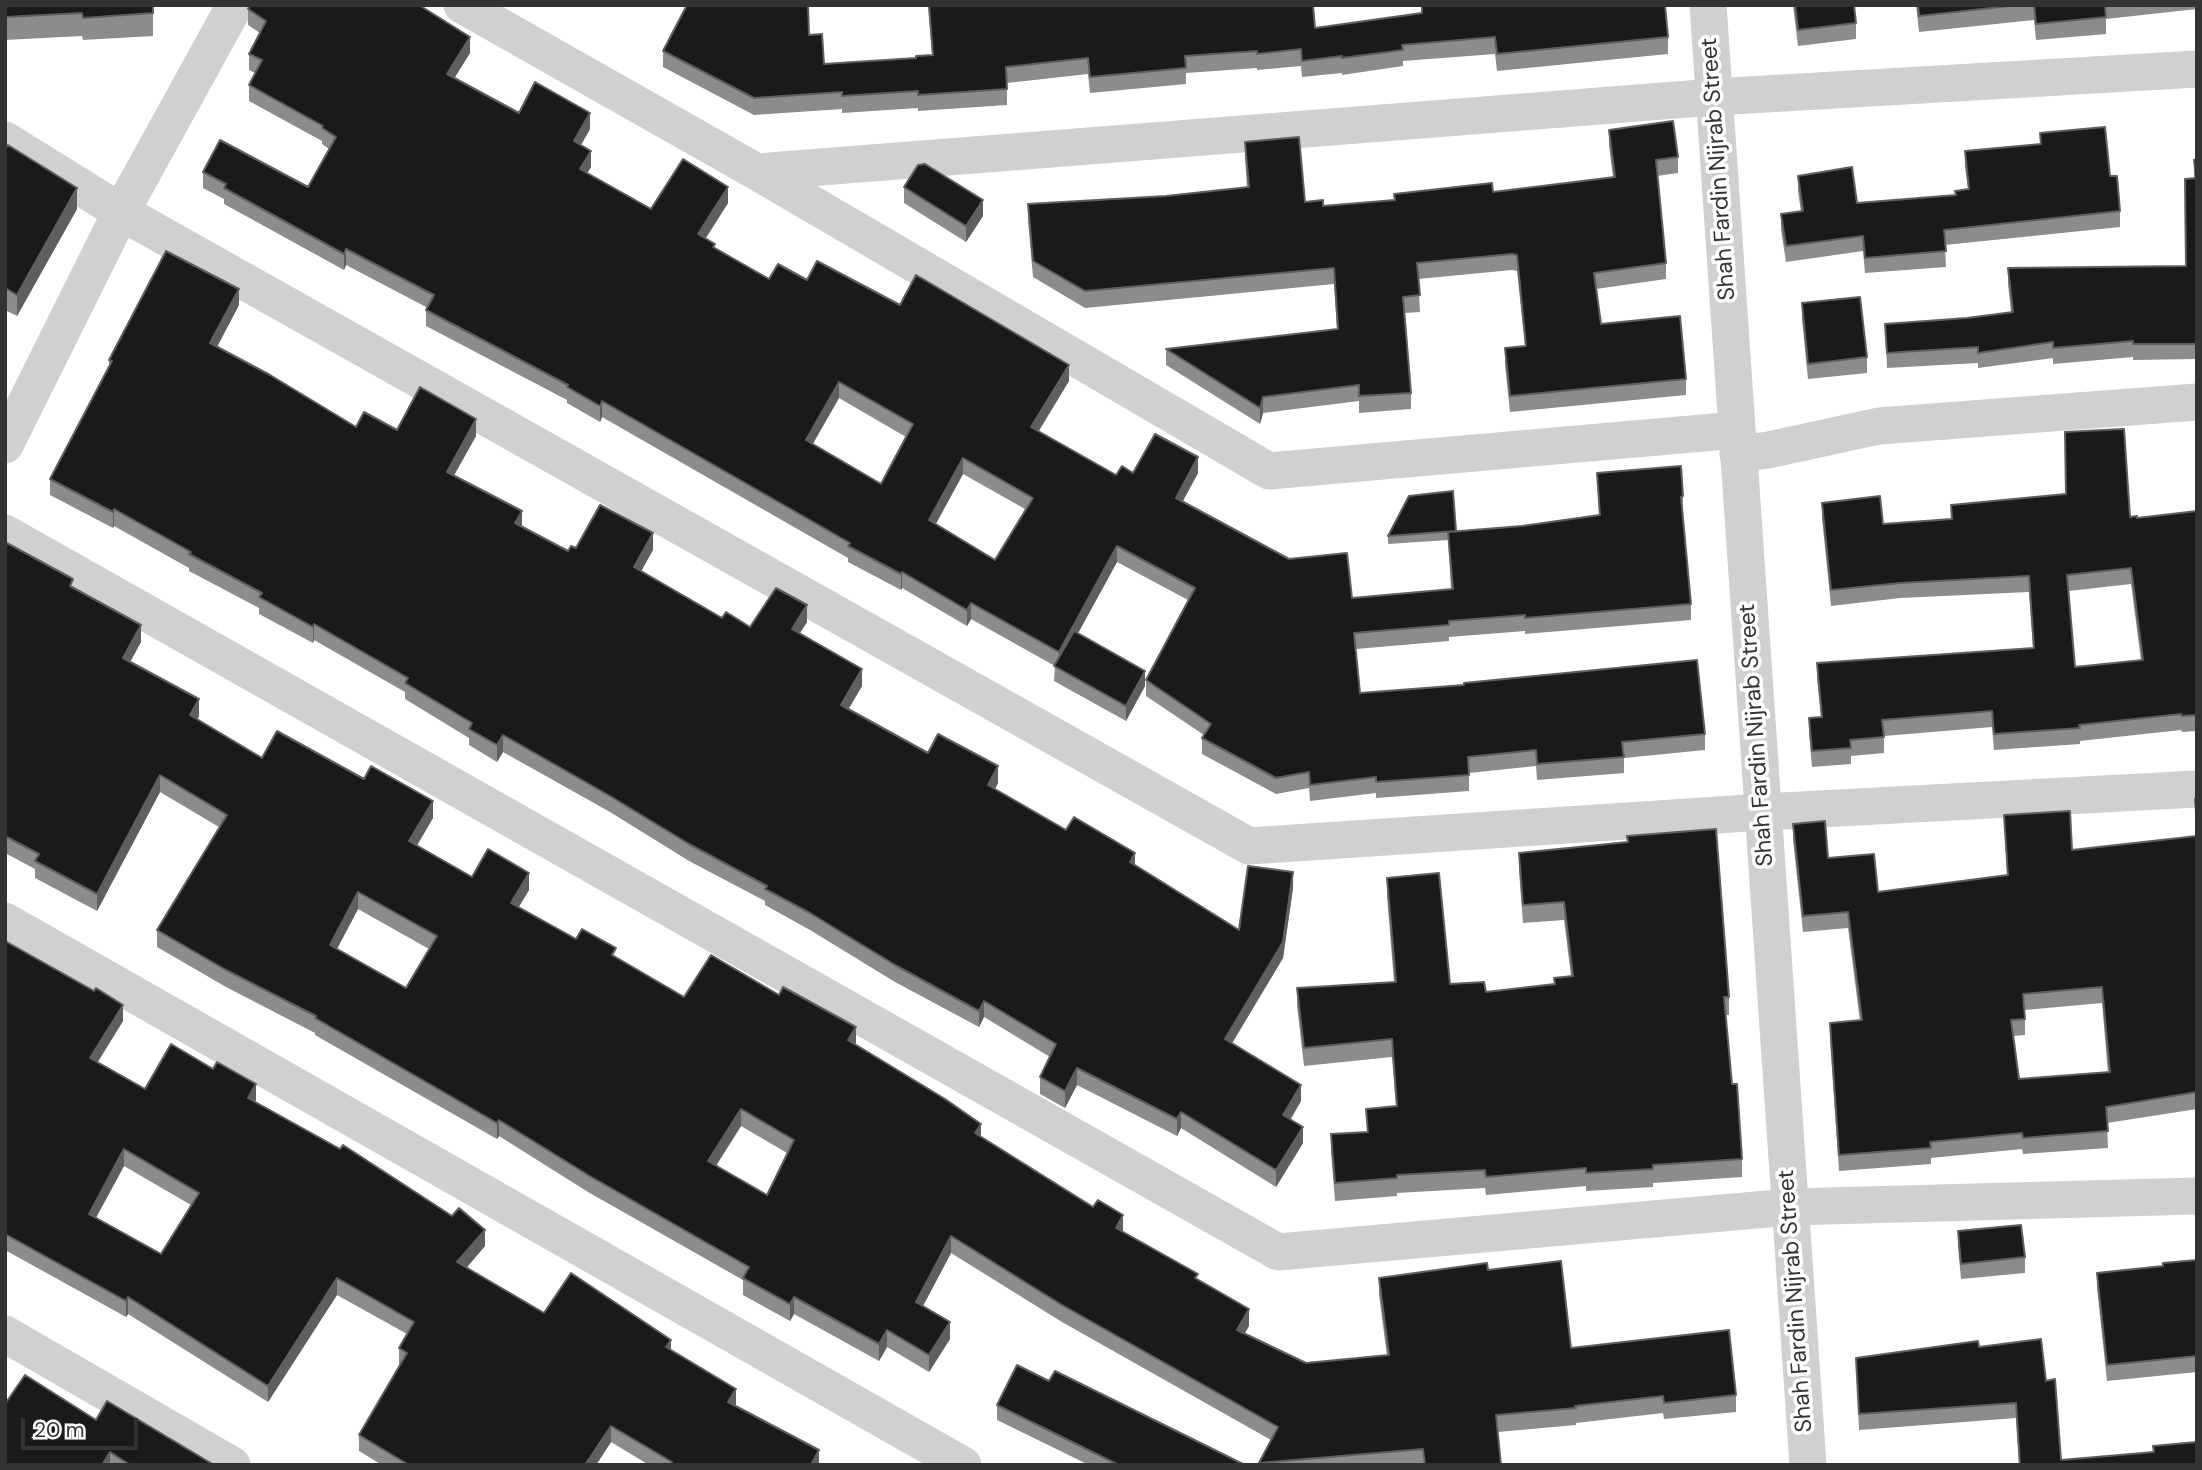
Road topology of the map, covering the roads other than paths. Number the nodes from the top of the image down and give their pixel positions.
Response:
1 (234, 5) edge
2 (462, 5) edge
3 (1707, 5) edge
4 (2197, 69) edge
5 (1714, 97) junction
6 (5, 140) edge
7 (757, 172) junction
8 (121, 212) junction
9 (2197, 402) edge
10 (1737, 442) junction
11 (5, 445) edge
12 (5, 533) edge
13 (2197, 789) edge
14 (1763, 813) junction
15 (5, 921) edge
16 (2197, 1196) edge
17 (1790, 1207) junction
18 (5, 1334) edge
19 (232, 1465) edge
20 (963, 1465) edge
21 (1808, 1465) edge

1 - 8 street
2 - 7 street
3 - 5 street, Shah Fardin Nijrab Street
4 - 5 street
5 - 7 street
5 - 10 street, Shah Fardin Nijrab Street
6 - 8 street
7 - 10 street
8 - 11 street
8 - 14 street
9 - 10 street
10 - 14 street, Shah Fardin Nijrab Street
12 - 17 street
13 - 14 street
14 - 17 street, Shah Fardin Nijrab Street
15 - 20 street
16 - 17 street
17 - 21 street, Shah Fardin Nijrab Street
18 - 19 street

